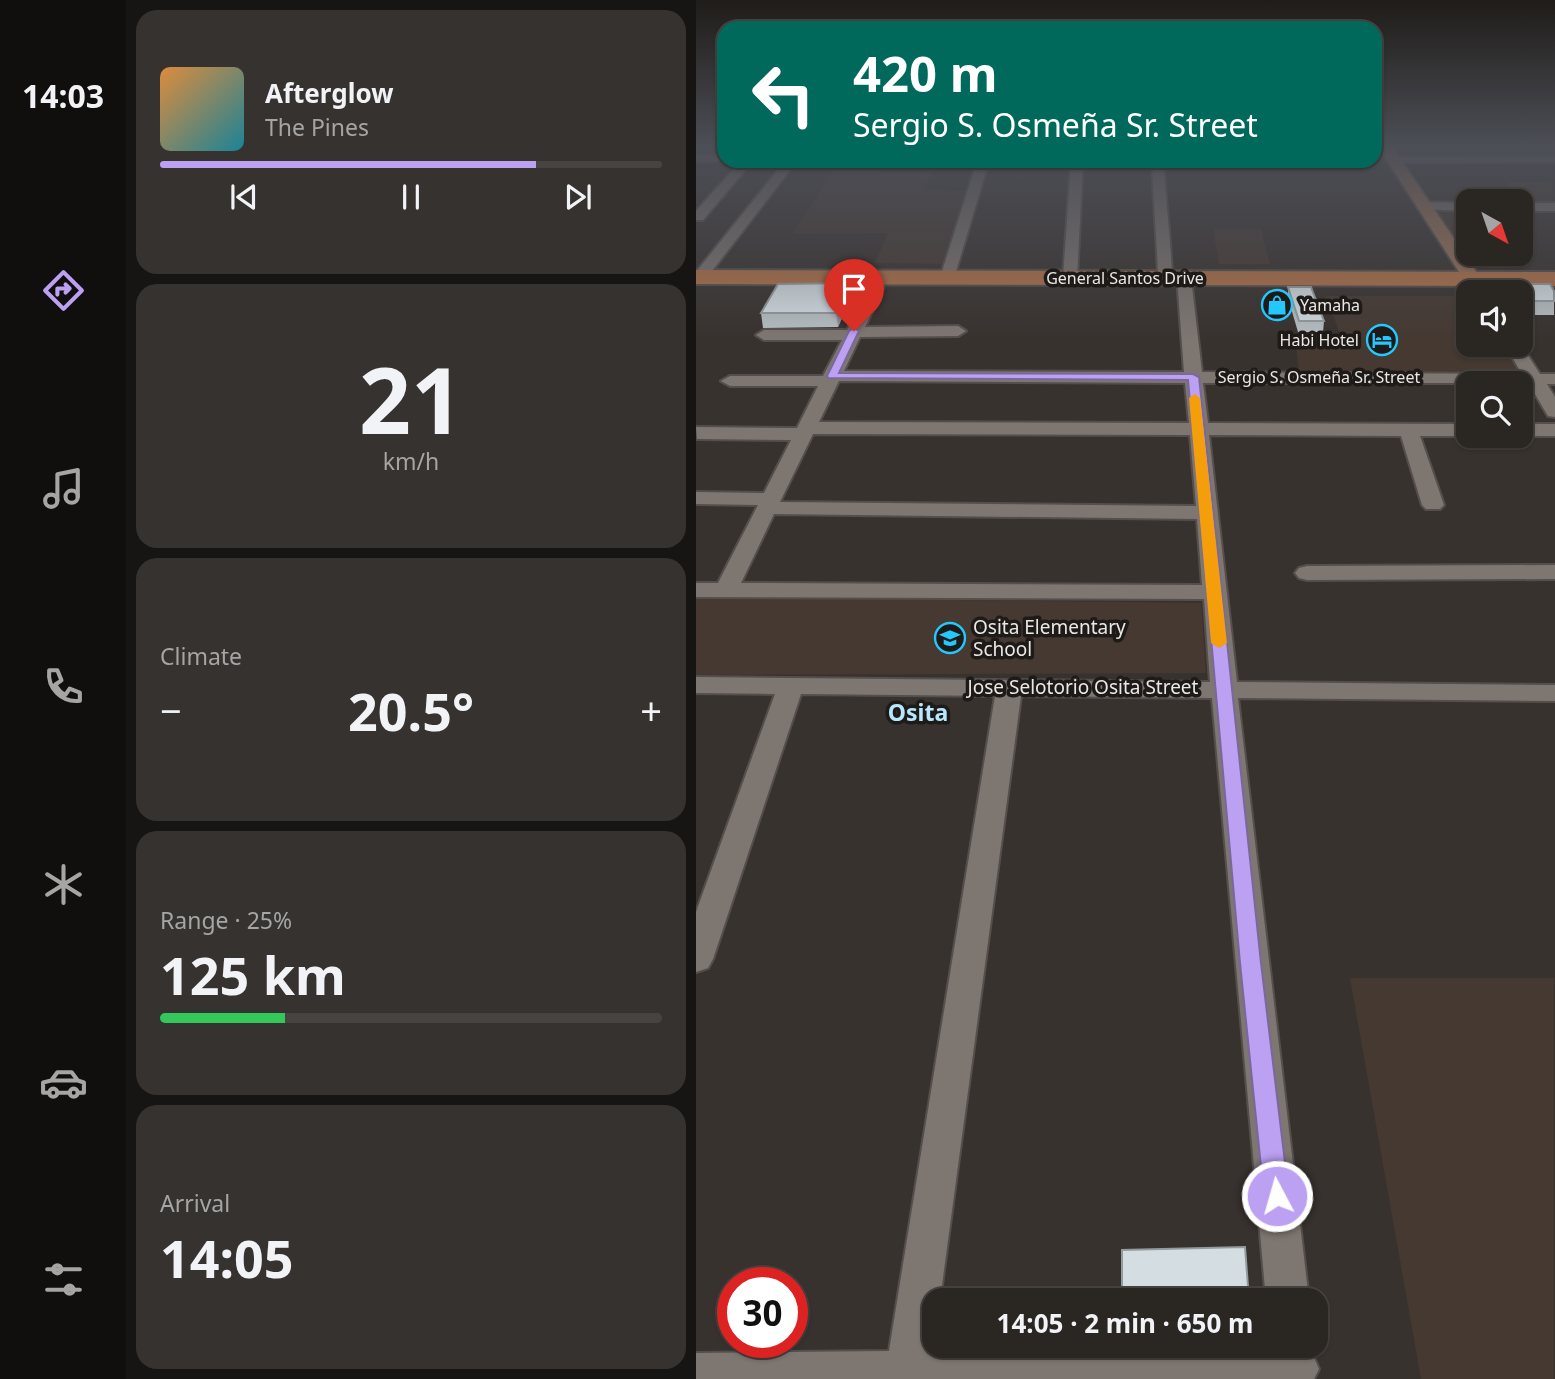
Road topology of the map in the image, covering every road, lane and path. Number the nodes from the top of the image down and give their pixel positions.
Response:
1 (702, 212) edge
2 (740, 212) edge
3 (967, 212) edge
4 (1073, 212) edge
5 (1162, 212) edge
6 (1427, 212) edge
7 (734, 218) junction
8 (1171, 274) junction
9 (880, 278) junction
10 (947, 278) junction
11 (1070, 278) junction
12 (1425, 279) junction
13 (1520, 279) junction
14 (1555, 279) edge
15 (1473, 280) edge
16 (1511, 280) edge
17 (1511, 280) edge
18 (703, 281) edge
19 (1456, 282) edge
20 (1456, 282) edge
21 (958, 331) dead end
22 (853, 333) junction
23 (764, 335) edge
24 (1520, 357) edge
25 (1193, 377) junction
26 (831, 379) junction
27 (1534, 379) junction
28 (1555, 379) edge
29 (730, 381) dead end
30 (1555, 412) edge
31 (1198, 429) junction
32 (1409, 430) junction
33 (1456, 430) edge
34 (1533, 430) edge
35 (1555, 430) edge
36 (805, 431) junction
37 (697, 433) edge
38 (696, 498) edge
39 (769, 504) junction
40 (1433, 505) dead end
41 (1206, 513) junction
42 (1555, 572) edge
43 (1307, 573) dead end
44 (696, 590) edge
45 (726, 590) junction
46 (1213, 592) junction
47 (696, 685) edge
48 (791, 685) junction
49 (1009, 687) junction
50 (1224, 688) junction
51 (1555, 693) edge
52 (696, 959) edge
53 (1287, 1288) edge
54 (1295, 1365) edge
55 (908, 1374) junction
56 (696, 1376) edge

1 - 7 street
2 - 7 street
3 - 10 street
4 - 11 street
5 - 8 street
6 - 15 main road
7 - 18 street
8 - 11 highway, General Santos Drive
8 - 12 highway, General Santos Drive
8 - 25 street
9 - 10 highway, General Santos Drive
9 - 18 highway, General Santos Drive
9 - 22 street
10 - 11 highway, General Santos Drive
12 - 19 highway
12 - 20 highway
13 - 14 highway
13 - 16 highway
13 - 17 highway
21 - 22 street
22 - 23 street
22 - 26 street
24 - 27 street
25 - 26 street, Sergio S. Osmeña Sr. Street
25 - 27 street, Sergio S. Osmeña Sr. Street
25 - 31 street
26 - 29 street, Sergio S. Osmeña Sr. Street
26 - 36 street
27 - 28 street, Sergio S. Osmeña Sr. Street
27 - 30 street
31 - 32 street
31 - 36 street
31 - 41 street
32 - 33 street
32 - 40 street
34 - 35 street
36 - 37 street
36 - 39 street
38 - 39 street
39 - 41 street
39 - 45 street
41 - 46 street
42 - 43 street
44 - 45 street
45 - 46 street
46 - 50 street
47 - 48 street, Jose Selotorio Osita Street
48 - 49 street, Jose Selotorio Osita Street
48 - 52 street
49 - 50 street, Jose Selotorio Osita Street
49 - 55 street
50 - 51 street, Jose Selotorio Osita Street
50 - 53 street
54 - 55 street
55 - 56 street

